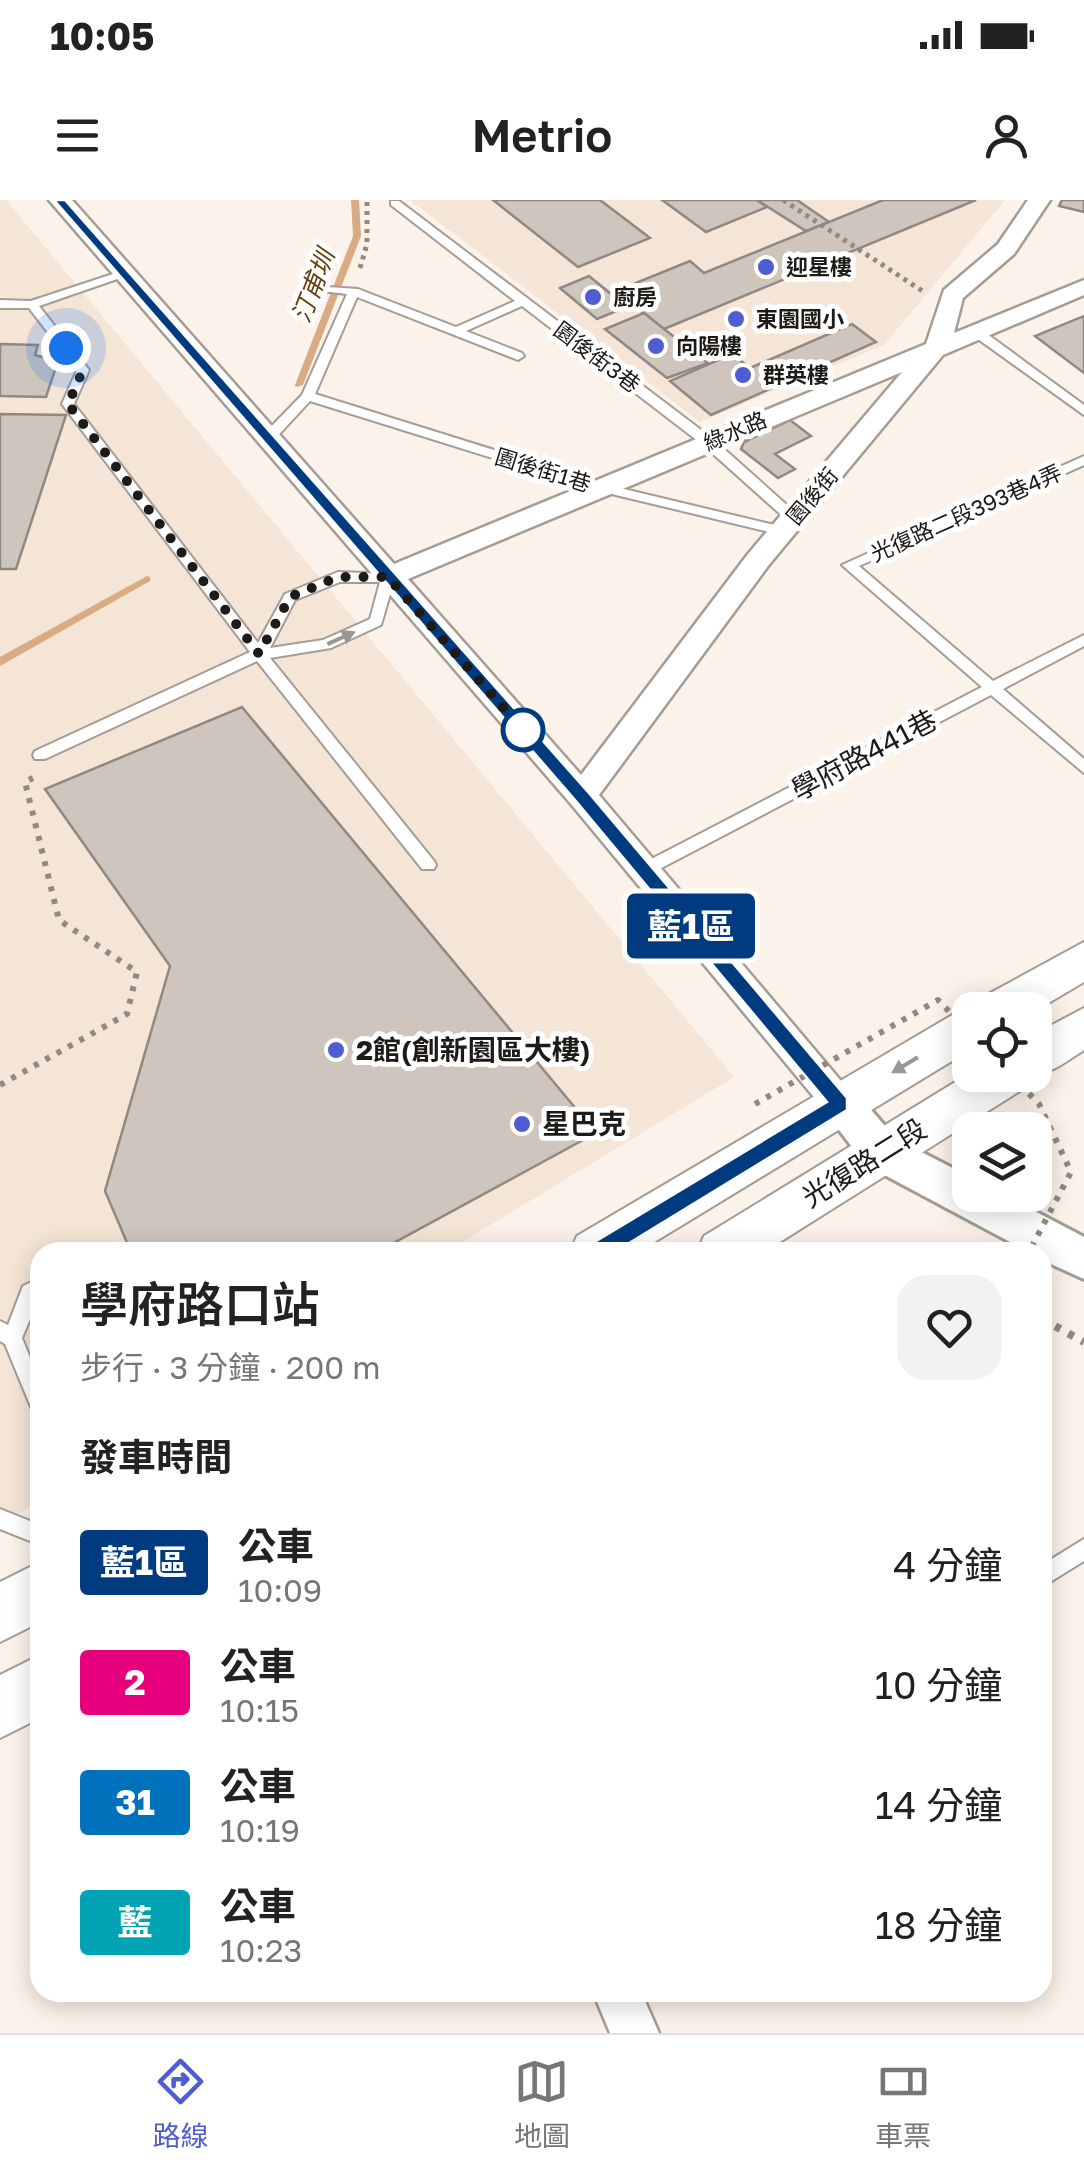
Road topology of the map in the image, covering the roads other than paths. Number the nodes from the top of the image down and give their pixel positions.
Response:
1 (60, 200) edge
2 (1039, 200) edge
3 (396, 203) dead end
4 (122, 274) junction
5 (1084, 287) edge
6 (317, 288) dead end
7 (354, 291) junction
8 (524, 302) junction
9 (0, 304) edge
10 (32, 305) junction
11 (456, 331) junction
12 (974, 331) junction
13 (938, 345) junction
14 (518, 356) dead end
15 (308, 396) junction
16 (1084, 411) edge
17 (267, 439) junction
18 (708, 442) junction
19 (1084, 460) edge
20 (600, 488) junction
21 (788, 524) junction
22 (388, 577) junction
23 (1084, 640) edge
24 (259, 654) junction
25 (990, 689) junction
26 (40, 756) dead end
27 (1084, 766) edge
28 (582, 796) junction
29 (428, 865) dead end
30 (644, 870) junction
31 (1084, 960) edge
32 (1030, 992) edge
33 (1084, 1027) edge
34 (952, 1040) edge
35 (1052, 1047) edge
36 (980, 1092) edge
37 (840, 1104) junction
38 (881, 1152) junction
39 (612, 1242) edge
40 (738, 1242) edge
41 (1084, 1258) edge
42 (30, 1292) edge
43 (6, 1334) edge
44 (30, 1384) edge
45 (0, 1519) edge
46 (30, 1530) edge
47 (1084, 1549) edge
48 (1052, 1570) edge
49 (30, 1596) edge
50 (0, 1614) edge
51 (30, 1690) edge
52 (0, 1709) edge
53 (621, 2002) edge
54 (635, 2033) edge

1 - 4 street
2 - 13 street, 園後街
3 - 8 lane, 園後街3巷
4 - 10 lane
4 - 17 street
5 - 12 street, 綠水路
6 - 7 lane
7 - 11 lane
7 - 15 lane
8 - 11 lane
8 - 18 lane, 園後街3巷
9 - 10 lane
10 - 24 lane
11 - 14 lane
12 - 13 street, 綠水路
12 - 16 lane
13 - 18 street, 綠水路
13 - 21 street, 園後街
15 - 17 lane
15 - 20 lane, 園後街1巷
17 - 22 street
18 - 20 street, 綠水路
18 - 21 lane, 園後街3巷
19 - 25 lane, 光復路二段393巷4弄
20 - 21 lane, 園後街1巷
20 - 22 street, 綠水路
21 - 28 street, 園後街
22 - 24 lane
24 -> 22 lane
22 - 28 street
23 - 25 lane, 學府路441巷
24 - 26 lane
24 - 29 lane
25 - 27 lane
25 - 30 lane, 學府路441巷
28 - 30 street
30 - 37 street
31 - 32 main road
33 - 35 main road
34 -> 37 main road
36 - 38 main road, 光復路二段
37 - 38 street
37 - 39 main road
38 - 40 main road, 光復路二段
38 - 41 street
42 - 43 lane
43 - 44 lane
45 - 46 lane
47 - 48 lane
49 - 50 main road
51 - 52 main road
53 - 54 street

